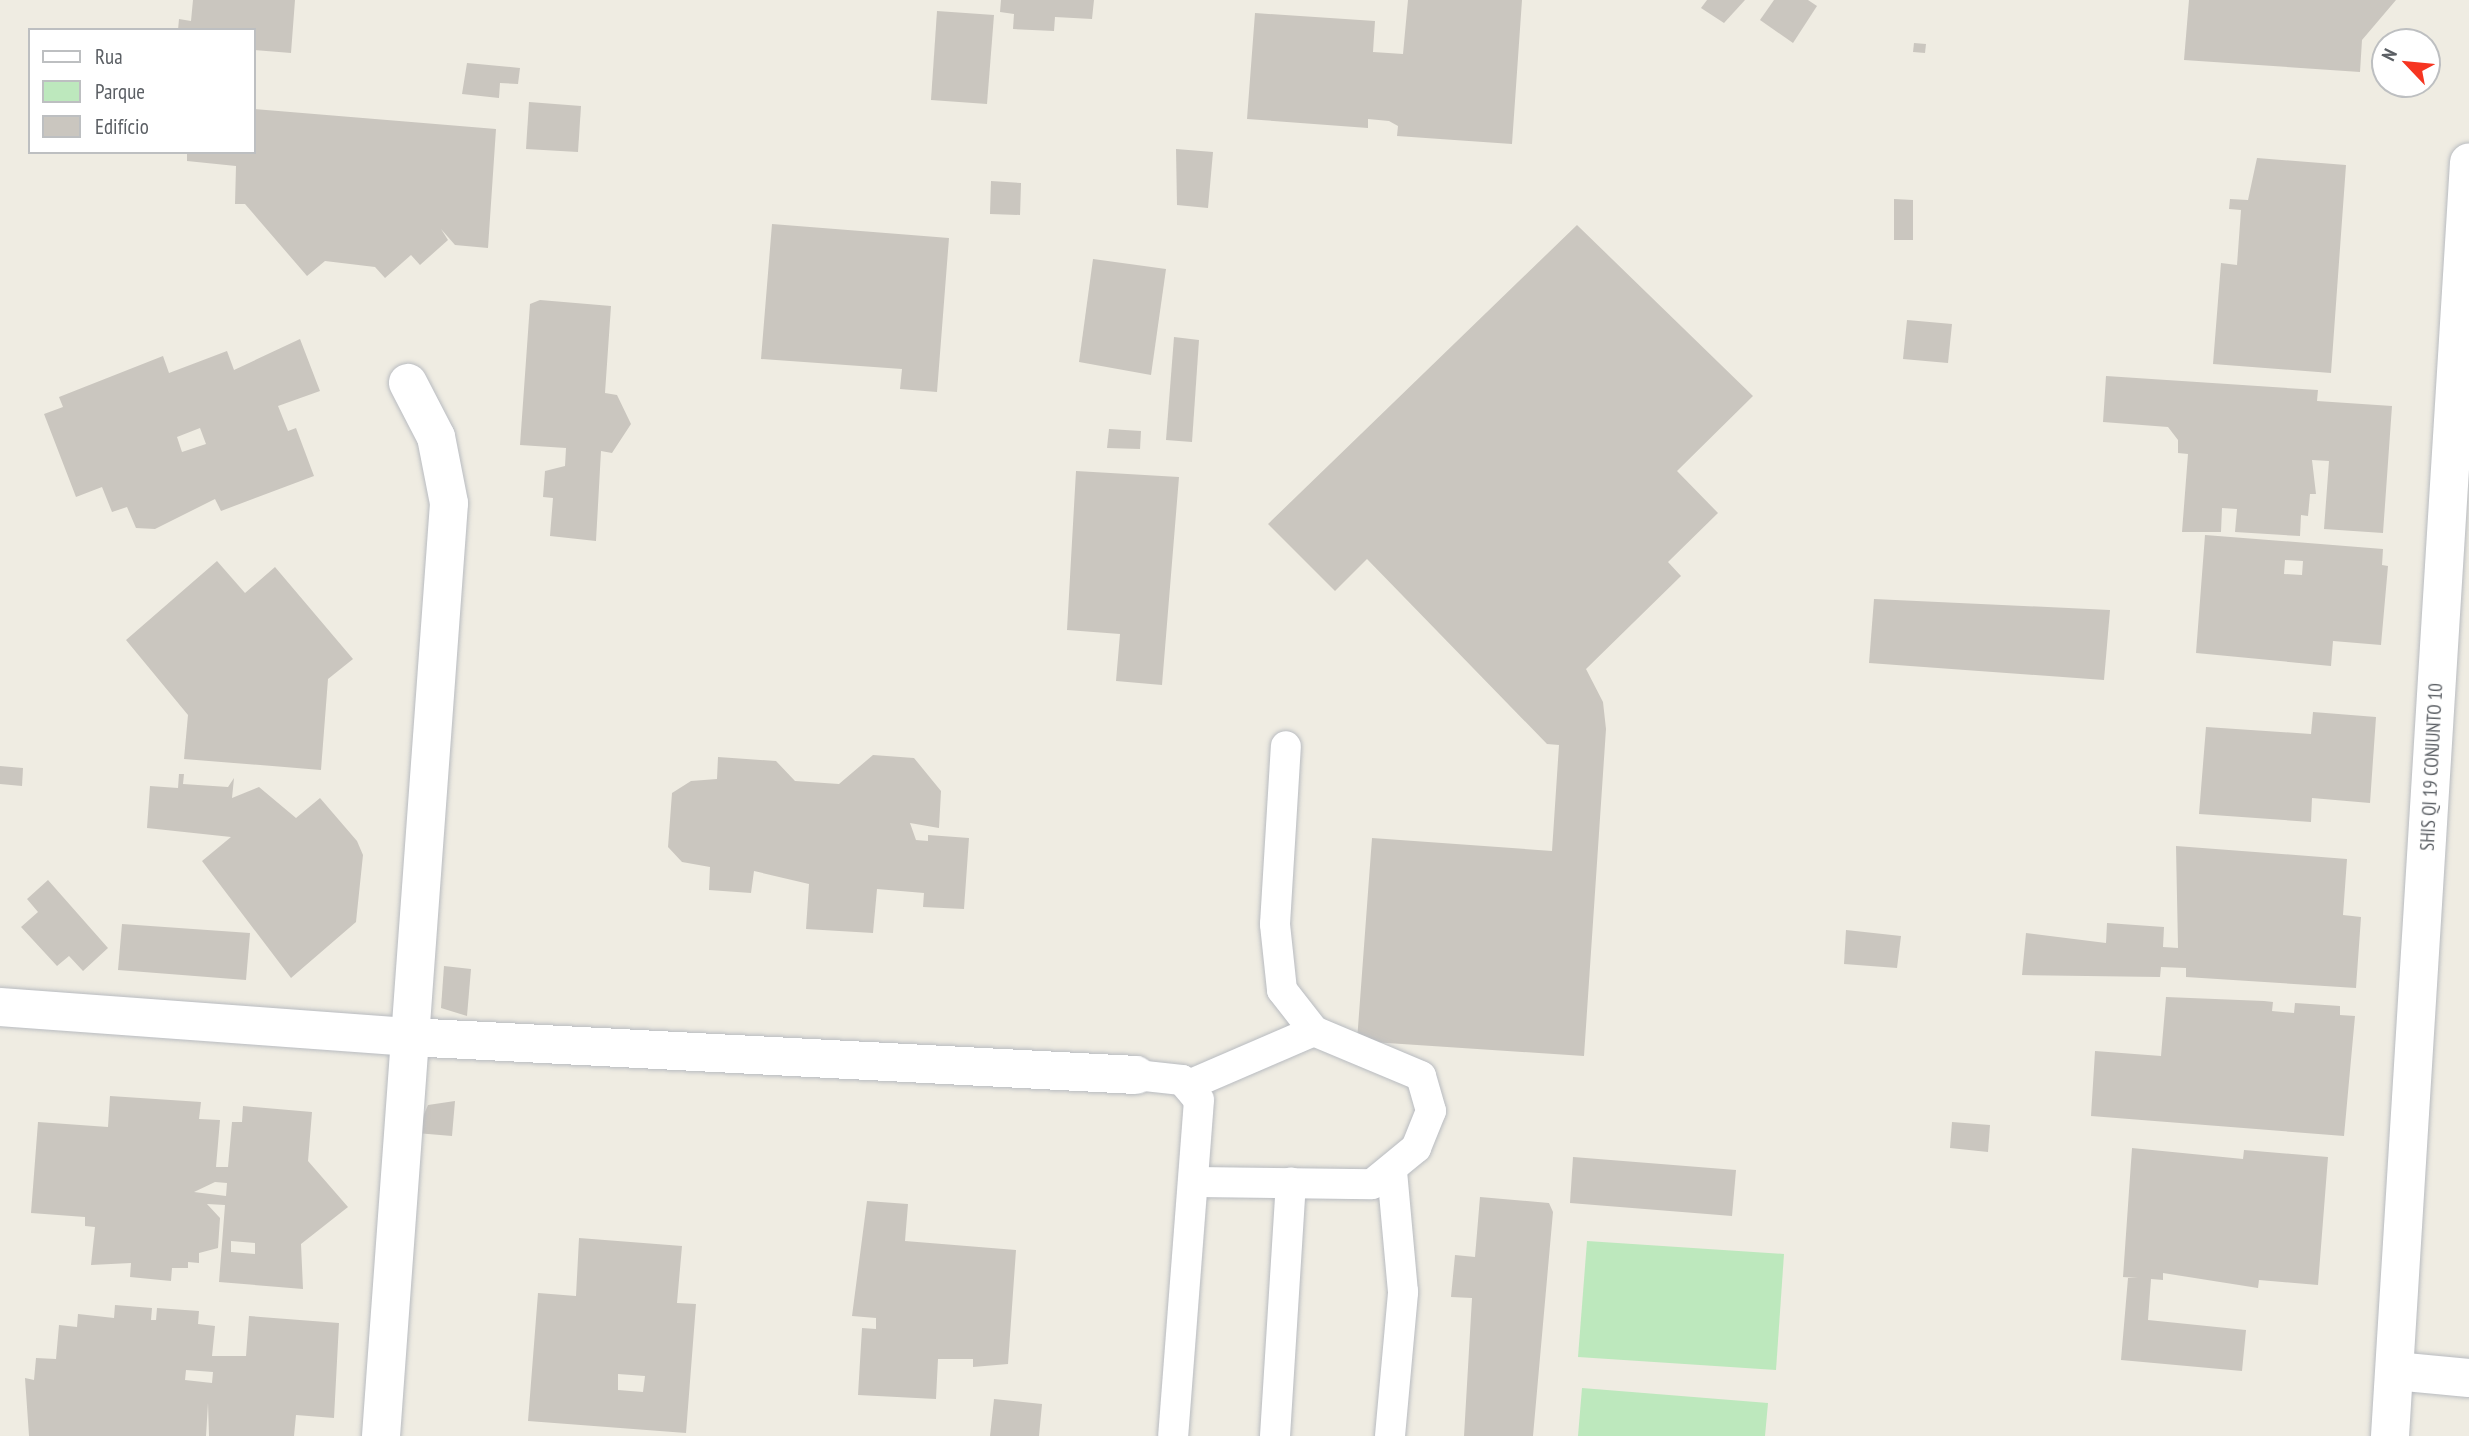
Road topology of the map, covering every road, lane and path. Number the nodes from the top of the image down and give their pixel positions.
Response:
1 (2469, 162) edge
2 (408, 383) dead end
3 (1286, 746) dead end
4 (0, 1007) edge
5 (1314, 1031) junction
6 (409, 1037) junction
7 (1136, 1075) joint
8 (1191, 1084) junction
9 (1392, 1170) junction
10 (1197, 1182) junction
11 (1291, 1183) junction
12 (2395, 1371) junction
13 (2469, 1378) edge
14 (381, 1436) edge
15 (1173, 1436) edge
16 (1275, 1436) edge
17 (1391, 1436) edge
18 (2390, 1436) edge

1 - 12 street, SHIS QI 19 CONJUNTO 10
2 - 6 street
3 - 5 lane
4 - 6 street
5 - 8 lane
5 - 9 lane
6 - 7 street
6 - 14 street
7 - 8 lane
8 - 10 lane
9 - 11 lane
9 - 17 lane
10 - 11 lane
10 - 15 lane
11 - 16 lane
12 - 13 street
12 - 18 street, SHIS QI 19 CONJUNTO 10

